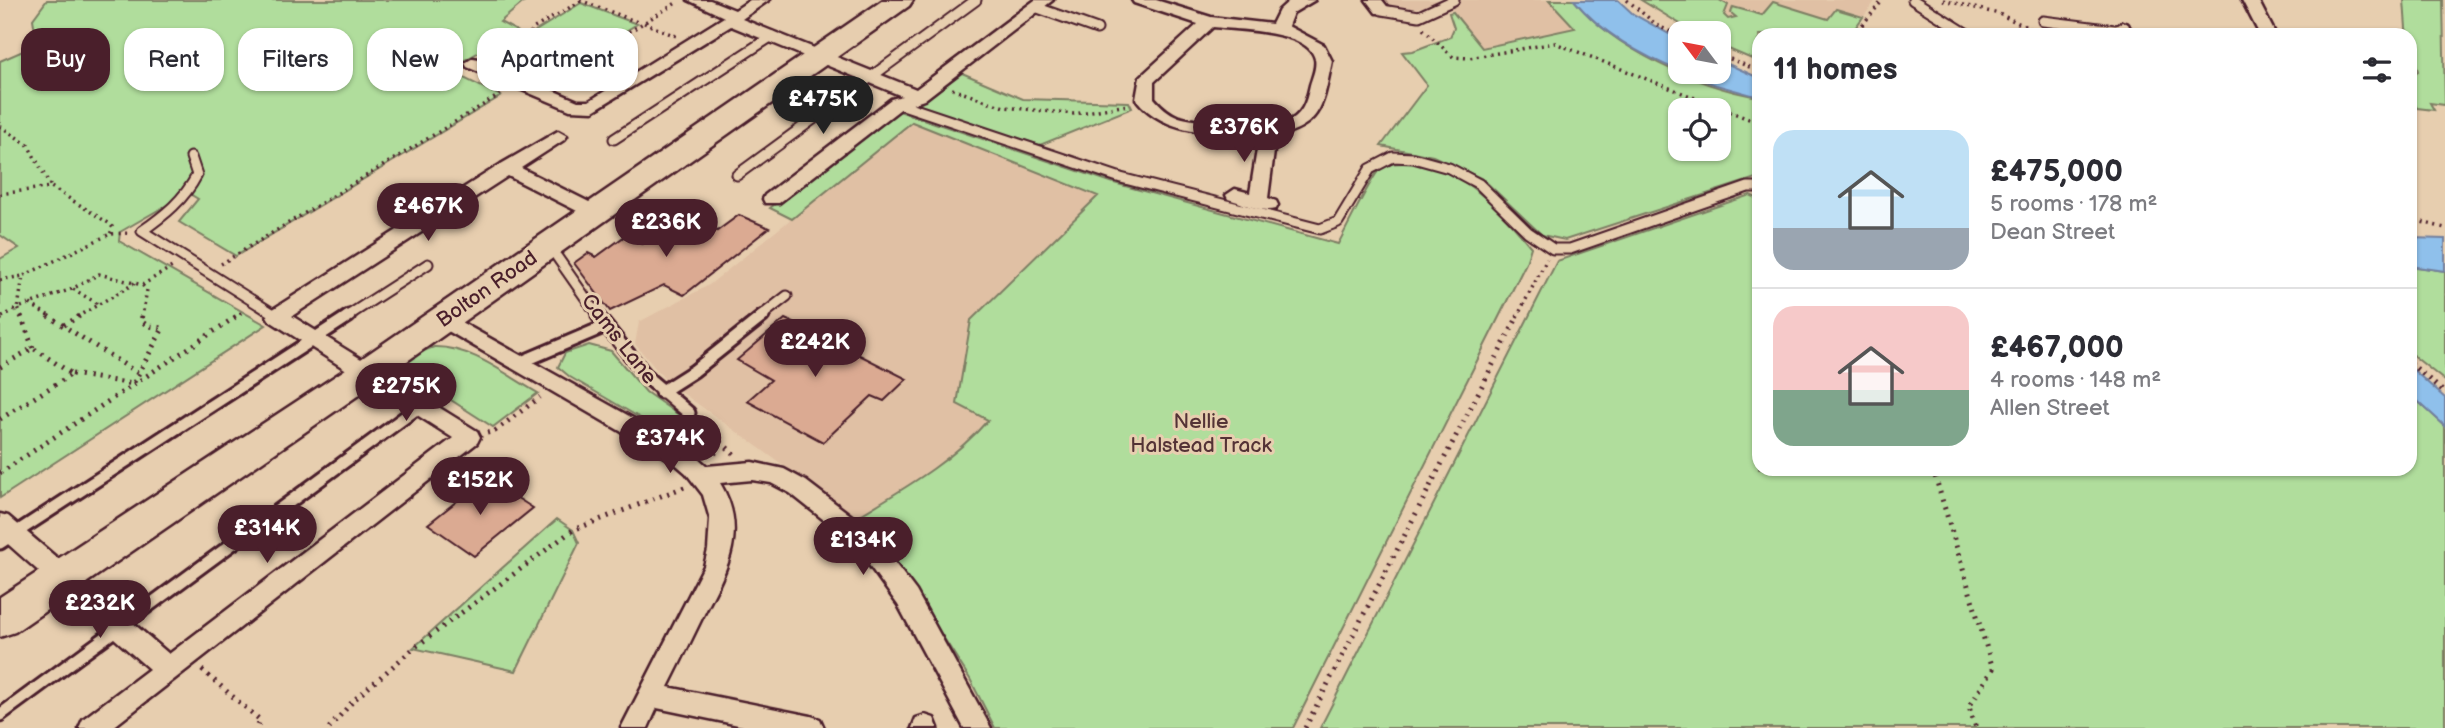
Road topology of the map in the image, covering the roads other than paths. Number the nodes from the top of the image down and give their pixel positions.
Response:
1 (696, 0) edge
2 (761, 0) edge
3 (900, 0) edge
4 (976, 0) edge
5 (1140, 0) edge
6 (1307, 0) edge
7 (1454, 0) edge
8 (1913, 0) edge
9 (2250, 0) edge
10 (1040, 4) edge
11 (1172, 5) edge
12 (1378, 5) edge
13 (733, 18) junction
14 (2043, 21) dead end
15 (1209, 22) junction
16 (1957, 28) edge
17 (2095, 28) edge
18 (2264, 28) edge
19 (1097, 29) dead end
20 (1279, 29) junction
21 (772, 36) junction
22 (821, 55) junction
23 (871, 76) junction
24 (638, 80) edge
25 (543, 91) edge
26 (621, 91) edge
27 (918, 96) junction
28 (897, 103) junction
29 (1268, 133) junction
30 (558, 136) dead end
31 (614, 139) dead end
32 (191, 157) dead end
33 (507, 169) junction
34 (737, 175) dead end
35 (1752, 187) edge
36 (1235, 195) dead end
37 (772, 199) dead end
38 (596, 213) junction
39 (557, 257) dead end
40 (428, 264) dead end
41 (787, 296) dead end
42 (277, 316) junction
43 (443, 319) junction
44 (606, 326) junction
45 (314, 339) junction
46 (519, 363) junction
47 (367, 372) junction
48 (660, 392) junction
49 (420, 406) junction
50 (688, 413) road end
51 (705, 477) junction
52 (4, 534) edge
53 (62, 577) junction
54 (0, 619) edge
55 (120, 628) junction
56 (176, 663) junction
57 (650, 695) junction
58 (0, 715) edge
59 (92, 728) edge
60 (634, 728) edge
61 (811, 728) edge
62 (978, 728) edge

1 - 13 street
2 - 13 street
3 - 22 main road, Bolton Road
4 - 23 lane
5 - 11 street
6 - 20 street
7 - 12 lane
8 - 16 lane
9 - 18 street
10 - 19 lane
10 - 27 street
11 - 15 street
13 - 21 street
13 - 24 street
14 - 17 lane
15 - 20 street
15 - 29 street
20 - 29 street
21 - 22 street
21 - 31 lane
22 - 23 street
22 - 38 main road, Bolton Road
23 - 27 street
23 - 34 lane
25 - 26 street
27 - 28 street
28 - 35 lane
28 - 37 street
29 - 36 street
30 - 33 street
32 - 42 lane
33 - 38 street
33 - 42 street
38 - 43 main road, Bolton Road
39 - 44 lane, Cams Lane
40 - 45 lane
41 - 48 lane
42 - 45 street
43 - 46 street
43 - 47 main road, Bolton Road
44 - 46 lane
44 - 48 lane, Cams Lane
45 - 47 street
45 - 52 lane
46 - 51 street
47 - 49 street
47 - 53 main road, Bolton Road
48 - 50 lane, Cams Lane
49 - 55 lane
49 - 56 street
51 - 57 street
51 - 62 street
52 - 53 street
53 - 54 main road, Bolton Road
53 - 55 street
55 - 56 street
55 - 58 lane
56 - 59 street
57 - 60 street
57 - 61 street

